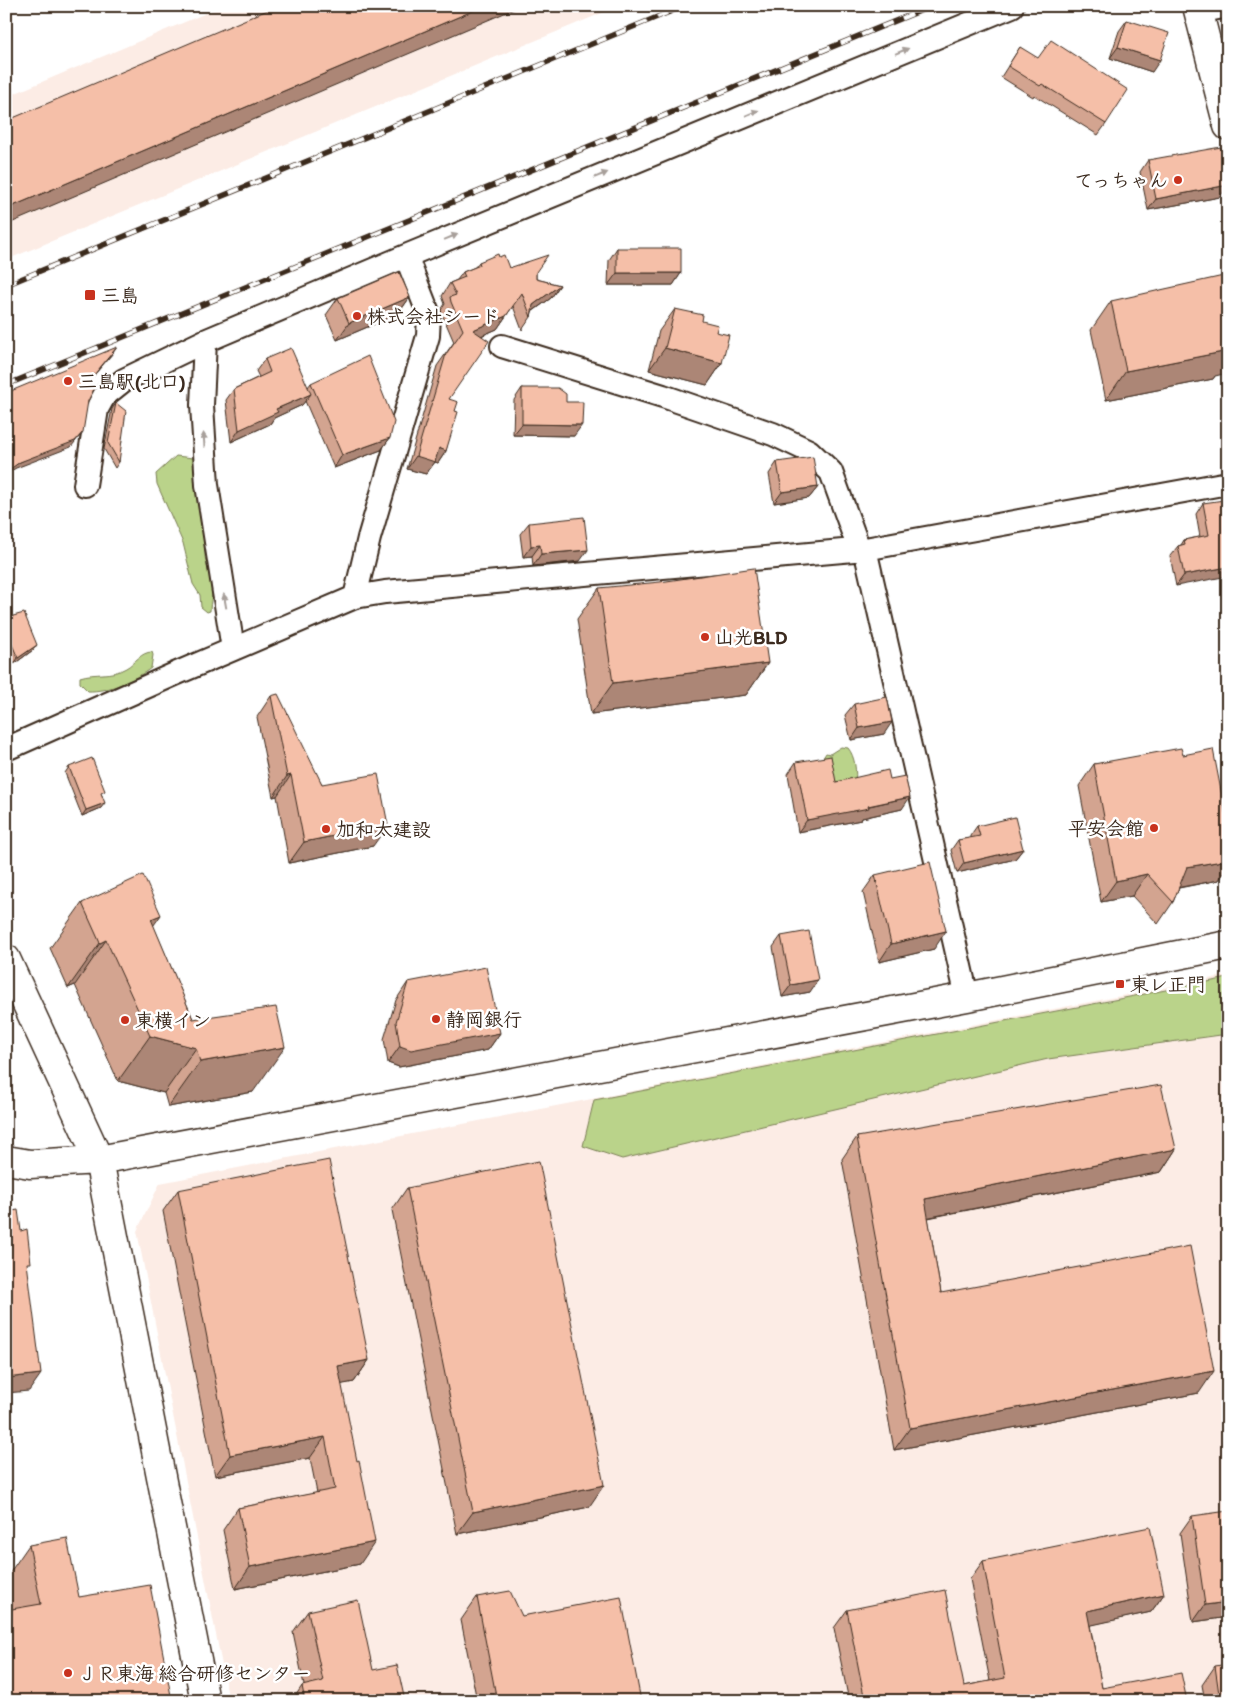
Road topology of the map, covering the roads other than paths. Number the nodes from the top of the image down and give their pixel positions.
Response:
1 (1012, 6) edge
2 (1228, 6) edge
3 (1198, 9) edge
4 (1228, 126) edge
5 (406, 256) junction
6 (205, 342) junction
7 (502, 346) dead end
8 (1228, 483) edge
9 (85, 486) dead end
10 (862, 549) junction
11 (355, 597) junction
12 (233, 649) junction
13 (6, 749) edge
14 (1228, 945) edge
15 (6, 958) edge
16 (967, 997) junction
17 (6, 1160) edge
18 (100, 1160) junction
19 (205, 1701) edge

5 -> 1 street
2 - 3 street
3 - 4 street
5 - 6 street
5 - 11 street
6 - 9 street
12 -> 6 street
7 - 10 street
8 - 10 street
10 - 11 street
10 - 16 street
11 - 12 street
12 - 13 street
14 - 16 street
15 - 18 street
16 - 18 street
17 - 18 street
18 - 19 street

